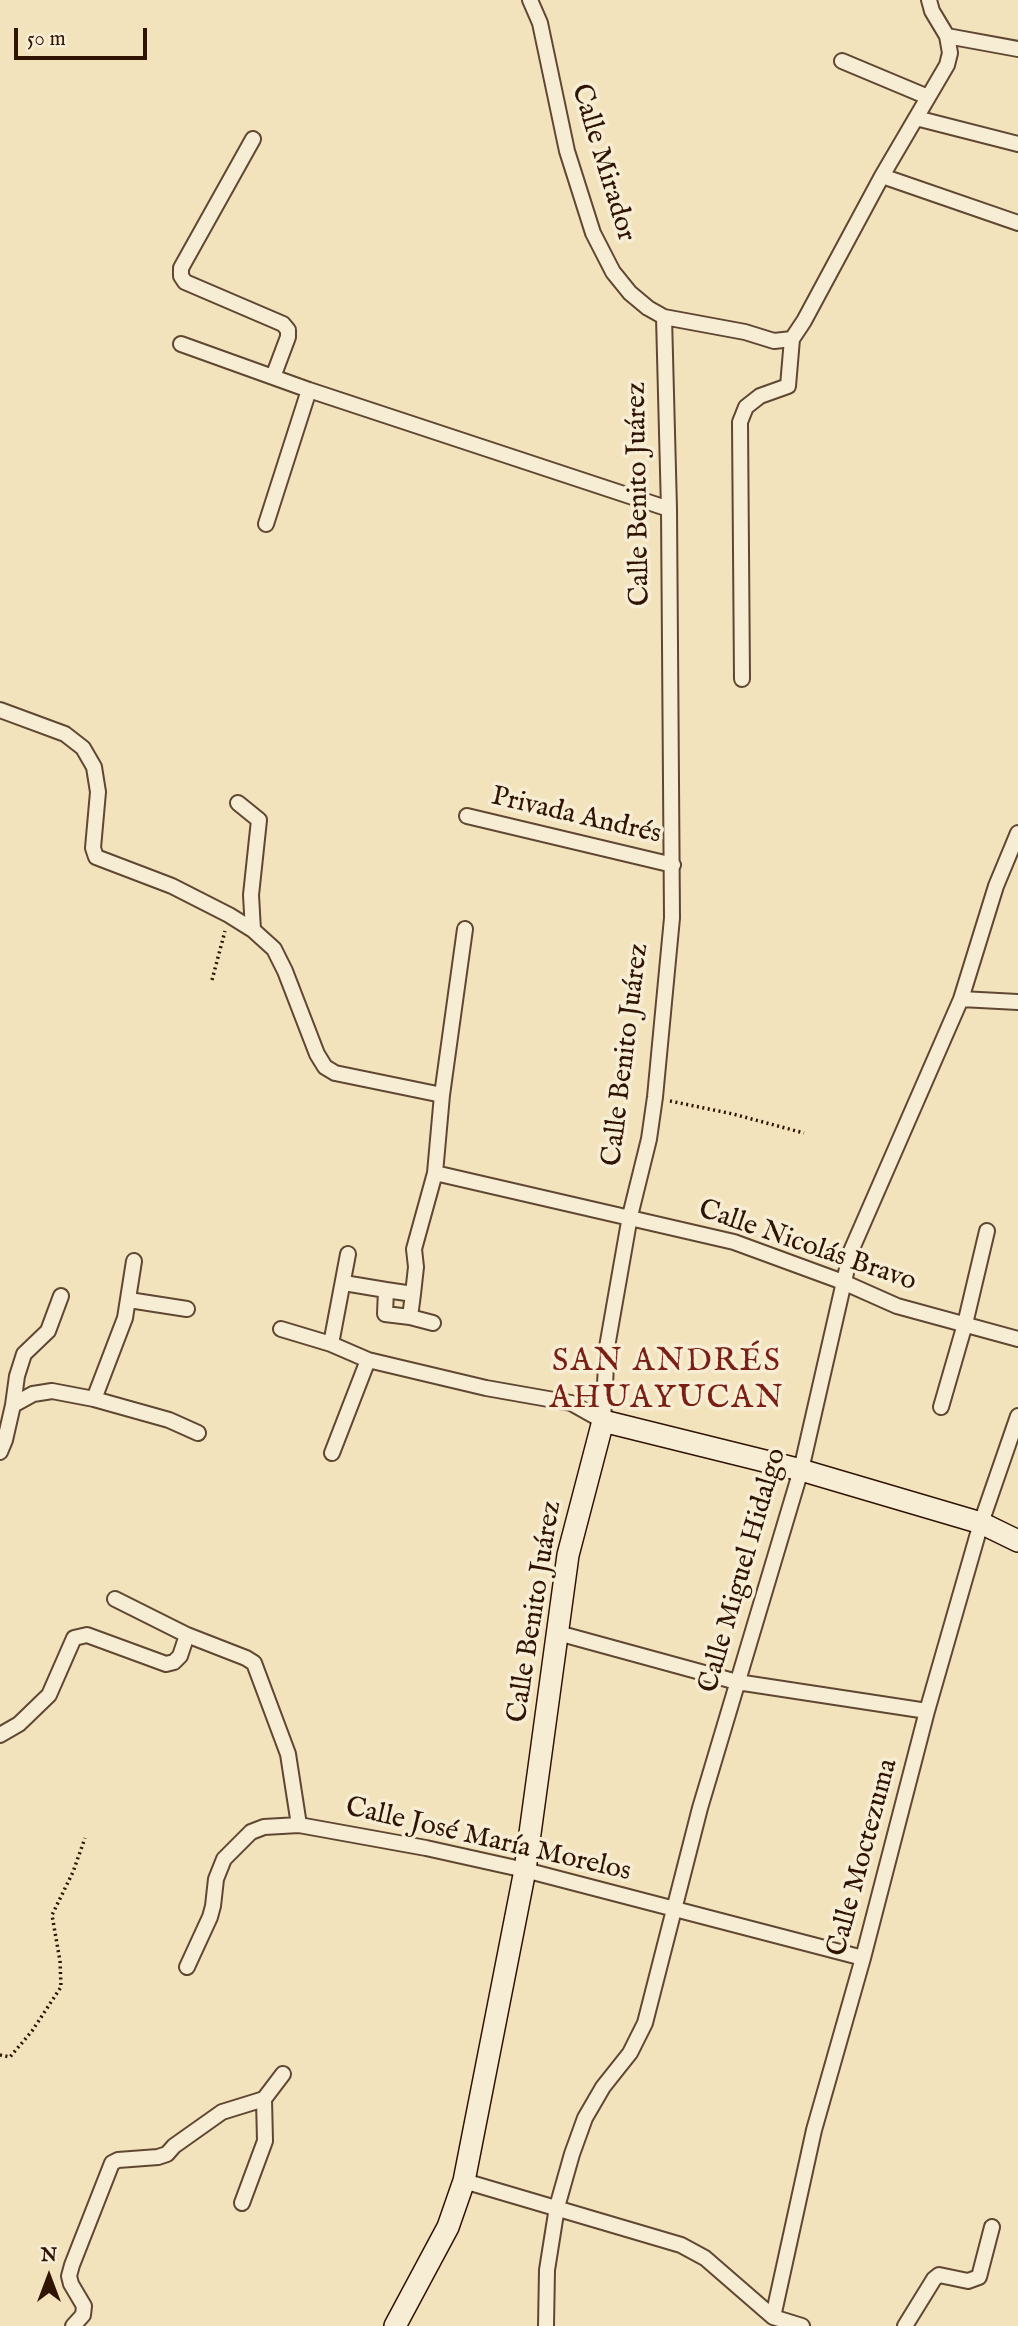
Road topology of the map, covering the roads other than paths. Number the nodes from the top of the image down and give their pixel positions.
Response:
1 (530, 0) edge
2 (929, 0) edge
3 (947, 36) junction
4 (1018, 49) edge
5 (842, 61) dead end
6 (928, 97) junction
7 (916, 118) junction
8 (253, 139) dead end
9 (1018, 144) edge
10 (882, 176) junction
11 (1018, 223) edge
12 (664, 317) junction
13 (792, 339) junction
14 (181, 344) dead end
15 (273, 377) junction
16 (309, 390) junction
17 (670, 509) junction
18 (266, 524) dead end
19 (742, 679) dead end
20 (0, 710) edge
21 (238, 803) dead end
22 (467, 816) dead end
23 (1018, 833) edge
24 (673, 865) junction
25 (465, 929) dead end
26 (253, 930) junction
27 (961, 999) junction
28 (1018, 1002) edge
29 (442, 1095) junction
30 (435, 1173) junction
31 (631, 1216) junction
32 (987, 1231) dead end
33 (348, 1254) dead end
34 (134, 1261) dead end
35 (843, 1282) junction
36 (344, 1283) junction
37 (386, 1290) junction
38 (413, 1294) junction
39 (61, 1296) dead end
40 (129, 1300) junction
41 (187, 1309) dead end
42 (410, 1317) junction
43 (433, 1323) dead end
44 (965, 1324) junction
45 (281, 1329) dead end
46 (1018, 1339) edge
47 (331, 1344) junction
48 (368, 1360) junction
49 (94, 1399) junction
50 (13, 1405) junction
51 (941, 1406) dead end
52 (1018, 1416) edge
53 (603, 1421) junction
54 (198, 1433) dead end
55 (0, 1452) edge
56 (332, 1453) dead end
57 (801, 1470) junction
58 (981, 1523) junction
59 (1018, 1541) edge
60 (115, 1599) dead end
61 (558, 1633) junction
62 (187, 1634) junction
63 (737, 1682) junction
64 (927, 1711) junction
65 (0, 1735) edge
66 (299, 1825) junction
67 (525, 1870) junction
68 (674, 1910) junction
69 (863, 1958) junction
70 (187, 1967) dead end
71 (283, 2074) dead end
72 (264, 2099) junction
73 (464, 2181) junction
74 (242, 2203) dead end
75 (557, 2207) junction
76 (992, 2227) dead end
77 (773, 2317) junction
78 (73, 2326) edge
79 (395, 2326) edge
80 (546, 2326) edge
81 (802, 2326) edge
82 (905, 2326) edge

1 - 12 street, Calle Mirador
2 - 3 street
3 - 4 street
3 - 6 street
5 - 6 street
6 - 7 street
7 - 9 street
7 - 10 street
8 - 15 street
10 - 11 street
10 - 13 street
12 - 13 street
12 - 17 street, Calle Benito Juárez
13 - 19 street
14 - 15 street
15 - 16 street
16 - 17 street
16 - 18 street
17 - 24 street, Calle Benito Juárez
20 - 26 street
21 - 26 street
22 - 24 street, Privada Andrés
23 - 27 street, Calle Miguel Hidalgo
24 - 31 street, Calle Benito Juárez
25 - 29 street
26 - 29 street
27 - 28 street
27 - 35 street, Calle Miguel Hidalgo
29 - 30 street
30 - 31 street, Calle Nicolás Bravo
30 - 38 street
31 - 35 street, Calle Nicolás Bravo
31 - 53 street, Calle Benito Juárez
32 - 44 street
33 - 36 street
34 - 40 street
35 - 44 street, Calle Nicolás Bravo
35 - 57 street, Calle Miguel Hidalgo
36 - 37 street
36 - 47 street
37 - 38 street
37 - 42 street
38 - 42 street
39 - 50 street
40 - 41 street
40 - 49 street
42 - 43 street
44 - 46 street, Calle Nicolás Bravo
44 - 51 street
45 - 47 street
47 - 48 street
48 - 53 street
48 - 56 street
49 - 50 street
49 - 54 street
50 - 55 street
52 - 58 street, Calle Moctezuma
53 - 57 street
53 - 61 street, Calle Benito Juárez
57 - 58 street
57 - 63 street, Calle Miguel Hidalgo
58 - 59 street
58 - 64 street, Calle Moctezuma
60 - 62 street
61 - 63 street
61 - 67 street, Calle Benito Juárez
62 - 65 street
62 - 66 street
63 - 64 street
63 - 68 street, Calle Miguel Hidalgo
64 - 69 street, Calle Moctezuma
66 - 67 street, Calle José María Morelos
66 - 70 street, Calle José María Morelos
67 - 68 street, Calle José María Morelos
67 - 73 street, Calle Benito Juárez
68 - 69 street, Calle José María Morelos
68 - 75 street, Calle Miguel Hidalgo
69 - 77 street, Calle Moctezuma
71 - 72 street
72 - 74 street
72 - 78 street
73 - 75 street
73 - 79 street, Calle Benito Juárez
75 - 77 street
75 - 80 street, Calle Miguel Hidalgo
76 - 82 street
77 - 81 street

